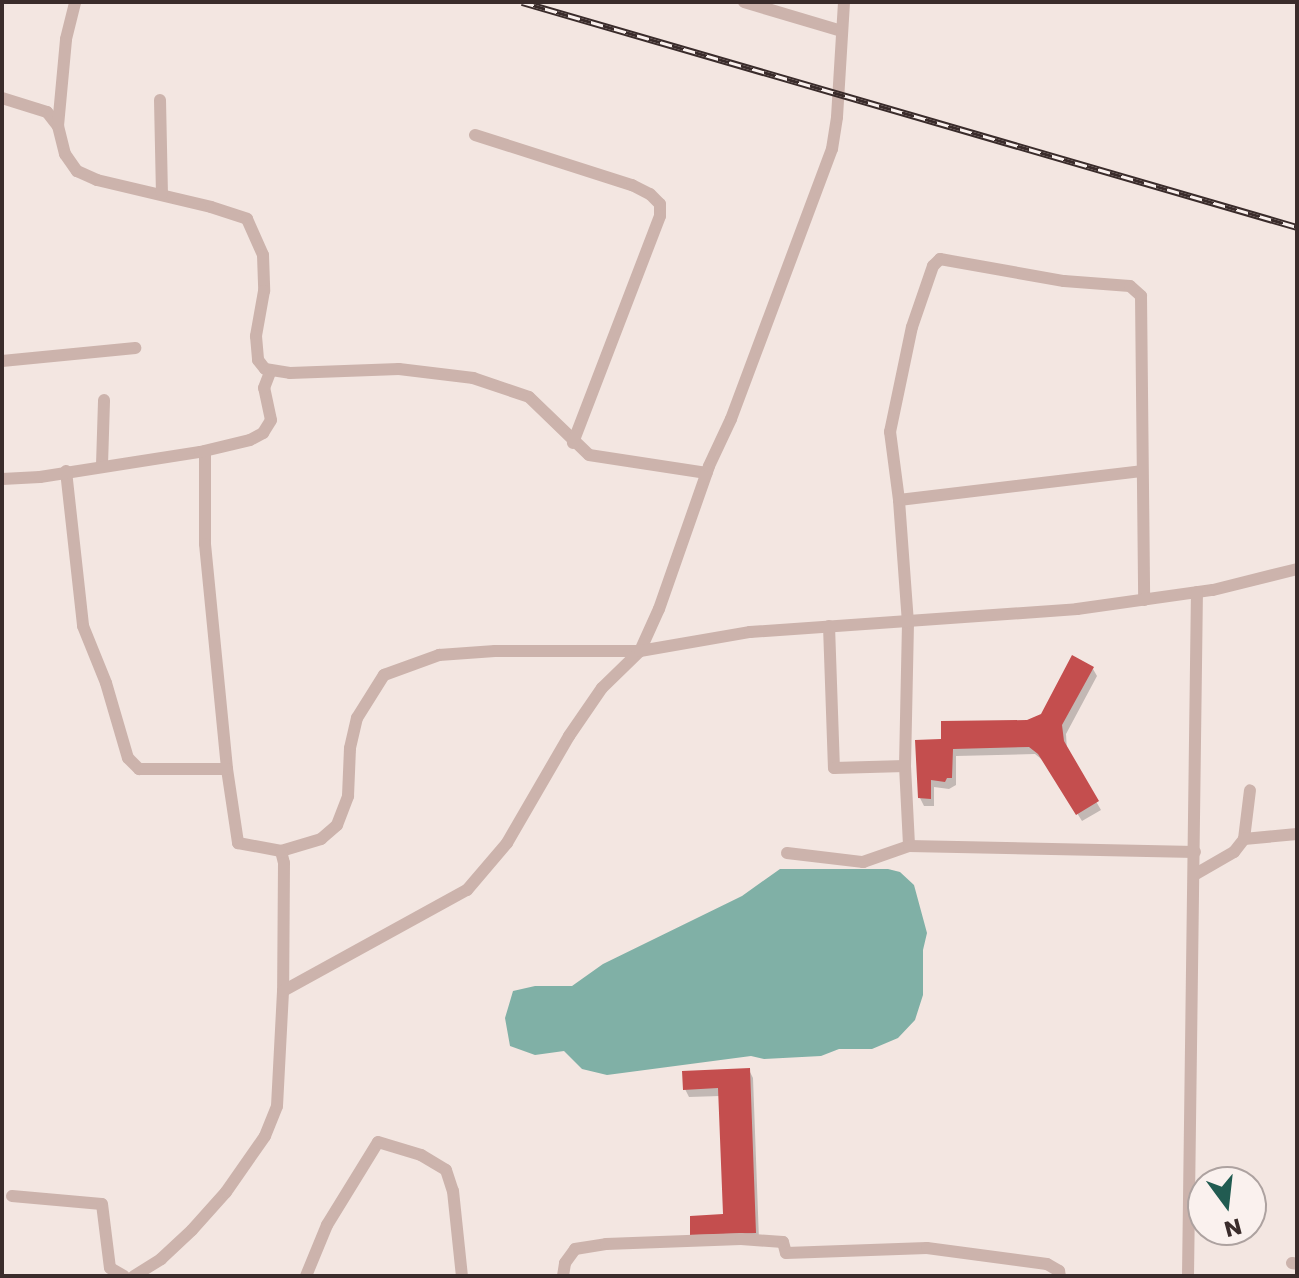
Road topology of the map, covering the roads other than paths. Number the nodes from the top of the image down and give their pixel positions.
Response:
1 (75, 2) edge
2 (744, 2) edge
3 (844, 2) edge
4 (841, 31) junction
5 (2, 98) edge
6 (160, 100) dead end
7 (58, 126) junction
8 (475, 135) dead end
9 (162, 194) junction
10 (135, 348) dead end
11 (2, 361) edge
12 (271, 370) junction
13 (104, 400) dead end
14 (573, 443) junction
15 (205, 451) junction
16 (102, 465) junction
17 (66, 471) junction
18 (1141, 471) junction
19 (707, 473) junction
20 (2, 479) edge
21 (899, 500) junction
22 (1297, 569) edge
23 (1197, 592) junction
24 (1144, 600) junction
25 (908, 623) junction
26 (829, 626) junction
27 (640, 651) junction
28 (905, 766) junction
29 (227, 769) junction
30 (1250, 790) dead end
31 (1297, 834) edge
32 (1244, 839) junction
33 (909, 846) junction
34 (281, 851) junction
35 (1195, 852) junction
36 (787, 853) dead end
37 (1194, 875) junction
38 (283, 991) junction
39 (12, 1196) dead end
40 (124, 1276) edge
41 (134, 1276) edge
42 (306, 1276) edge
43 (462, 1276) edge
44 (563, 1276) edge
45 (1060, 1276) edge
46 (1188, 1276) edge

1 - 7 street
2 - 4 street
3 - 4 street
4 - 19 street
5 - 7 street
6 - 9 street
7 - 9 street
8 - 14 street
9 - 12 street
10 - 11 street
12 - 14 street
12 - 15 street
13 - 16 street
14 - 19 street
15 - 16 street
15 - 29 street
16 - 17 street
17 - 20 street
17 - 29 street
18 - 21 street
18 - 21 street
18 - 24 street
19 - 27 street
21 - 25 street
22 - 23 street
23 - 24 street
23 - 35 street
24 - 25 street
25 - 26 street
25 - 28 street
26 - 27 street
26 - 28 street
27 - 34 street
27 - 38 street
28 - 33 street
29 - 34 street
30 - 32 street
31 - 32 street
32 - 37 street
33 - 35 street
33 - 36 street
34 - 38 street
35 - 37 street
37 - 46 street
38 - 41 street
39 - 40 street
42 - 43 street
44 - 45 street

